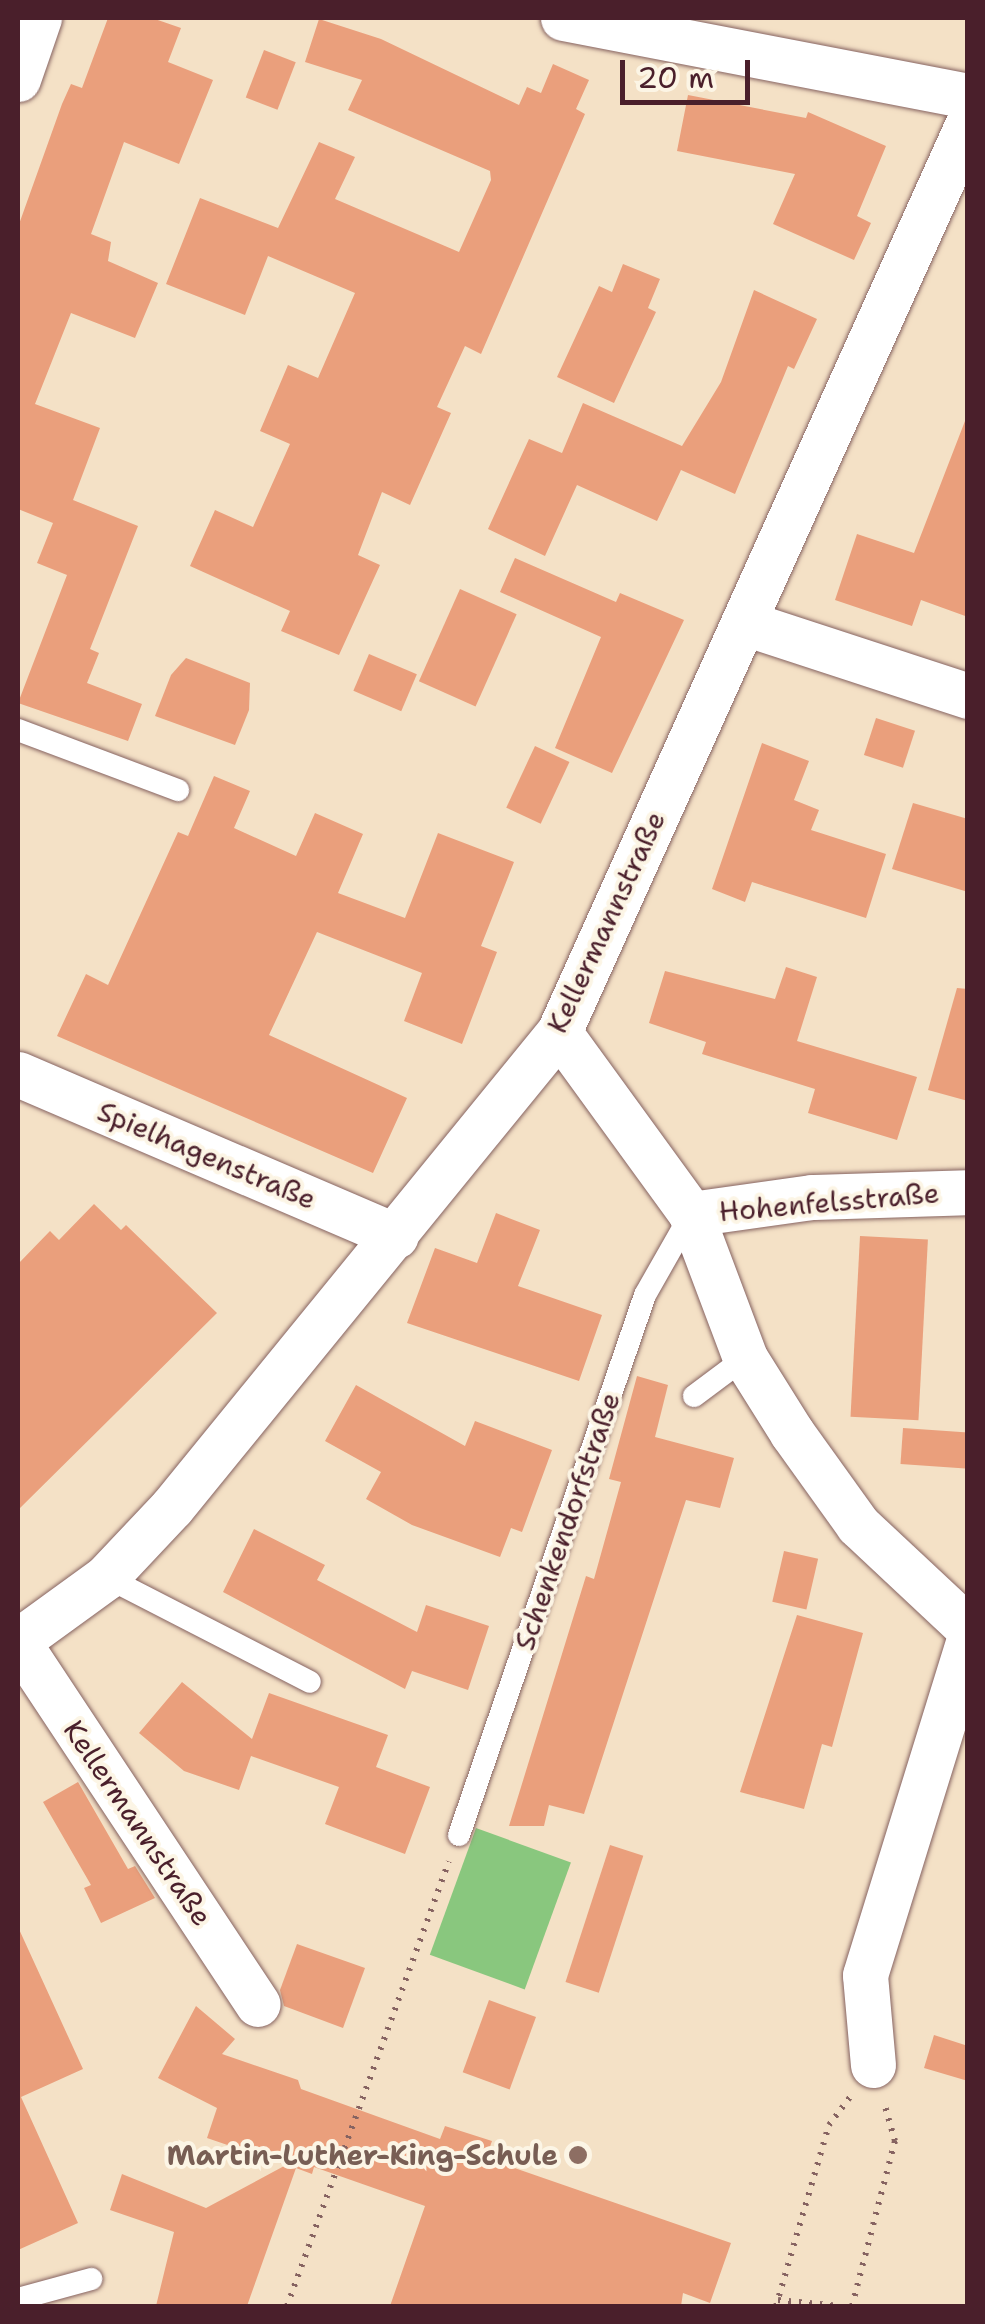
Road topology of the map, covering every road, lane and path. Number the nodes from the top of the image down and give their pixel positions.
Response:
1 (39, 18) edge
2 (575, 18) edge
3 (18, 78) edge
4 (968, 96) edge
5 (968, 123) edge
6 (745, 622) junction
7 (968, 696) edge
8 (18, 730) edge
9 (178, 790) dead end
10 (559, 1032) junction
11 (18, 1074) edge
12 (968, 1192) edge
13 (691, 1214) junction
14 (396, 1236) junction
15 (745, 1358) junction
16 (694, 1396) dead end
17 (106, 1577) junction
18 (968, 1628) edge
19 (18, 1642) edge
20 (968, 1643) edge
21 (310, 1682) dead end
22 (459, 1835) joint
23 (258, 2004) dead end
24 (873, 2065) junction
25 (91, 2278) dead end
26 (18, 2298) edge
27 (778, 2303) edge
28 (287, 2306) edge
29 (840, 2306) edge
30 (852, 2306) edge

1 - 3 street
2 - 4 street
5 - 6 street, Kellermannstraße
6 - 7 street
6 - 10 street, Kellermannstraße
8 - 9 lane
10 - 13 street
10 - 14 street, Kellermannstraße
11 - 14 street, Spielhagenstraße
12 - 13 street, Hohenfelsstraße
13 - 15 street
13 - 22 lane, Schenkendorfstraße
14 - 17 street, Kellermannstraße
15 - 16 lane
15 - 18 street
17 - 19 street, Kellermannstraße
17 - 21 lane
19 - 23 street, Kellermannstraße
20 - 24 street
22 - 28 path
24 - 27 path
24 - 30 path
25 - 26 lane
27 - 29 path

